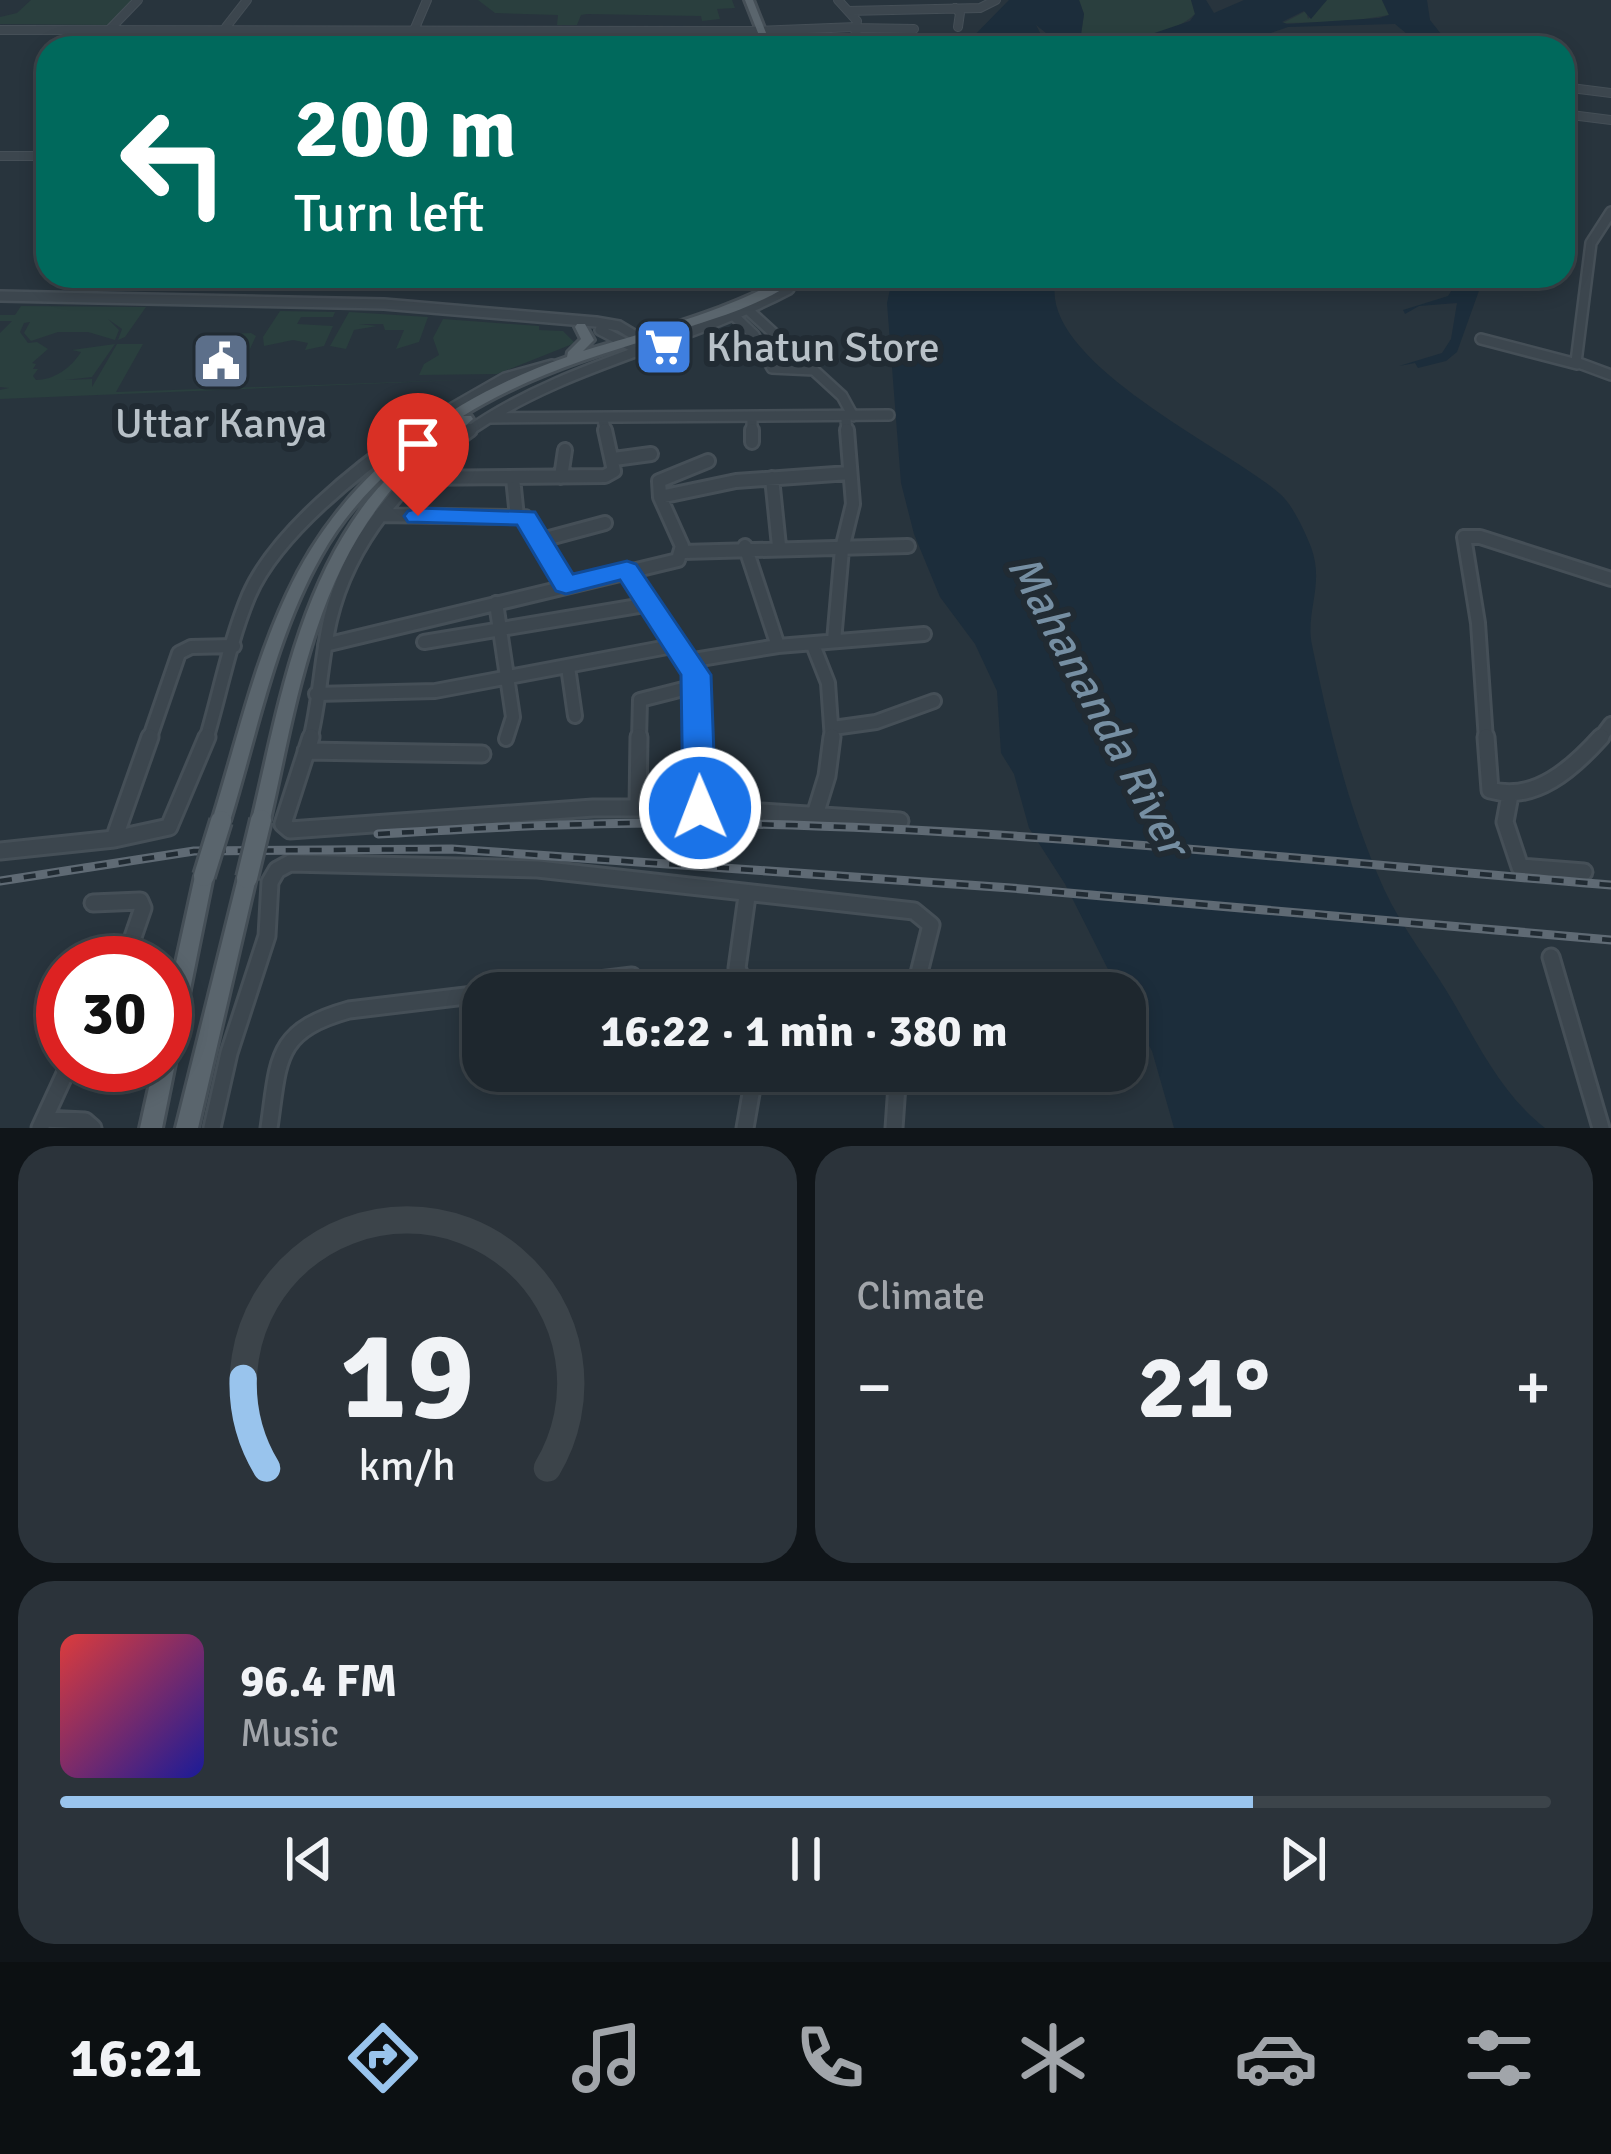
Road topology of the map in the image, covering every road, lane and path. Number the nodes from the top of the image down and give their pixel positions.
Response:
1 (138, 0) edge
2 (248, 0) edge
3 (427, 0) edge
4 (749, 0) edge
5 (759, 0) edge
6 (838, 0) edge
7 (996, 0) edge
8 (957, 5) edge
9 (848, 11) junction
10 (226, 27) junction
11 (958, 27) dead end
12 (0, 28) edge
13 (110, 28) junction
14 (415, 28) junction
15 (854, 28) junction
16 (765, 29) junction
17 (914, 29) dead end
18 (766, 36) edge
19 (770, 36) edge
20 (857, 36) edge
21 (1575, 88) edge
22 (1611, 93) edge
23 (1575, 116) edge
24 (1611, 120) edge
25 (0, 156) edge
26 (36, 156) edge
27 (1611, 212) edge
28 (770, 288) edge
29 (778, 288) edge
30 (0, 299) edge
31 (740, 312) junction
32 (561, 321) junction
33 (580, 327) junction
34 (1481, 339) dead end
35 (637, 343) junction
36 (1577, 364) junction
37 (554, 365) junction
38 (814, 370) junction
39 (1611, 375) edge
40 (889, 415) dead end
41 (850, 417) junction
42 (489, 418) junction
43 (752, 418) junction
44 (603, 420) junction
45 (752, 442) dead end
46 (565, 451) dead end
47 (651, 454) dead end
48 (614, 459) junction
49 (708, 461) dead end
50 (849, 473) junction
51 (561, 477) junction
52 (413, 478) junction
53 (513, 478) junction
54 (772, 478) junction
55 (661, 496) junction
56 (380, 515) junction
57 (517, 517) junction
58 (605, 523) dead end
59 (538, 541) junction
60 (746, 546) junction
61 (779, 546) junction
62 (908, 546) dead end
63 (842, 549) junction
64 (682, 552) junction
65 (627, 570) junction
66 (1611, 579) edge
67 (566, 585) junction
68 (496, 603) junction
69 (650, 604) junction
70 (502, 628) junction
71 (924, 634) dead end
72 (834, 641) junction
73 (424, 642) dead end
74 (325, 645) junction
75 (678, 645) junction
76 (813, 645) junction
77 (235, 646) junction
78 (778, 646) junction
79 (688, 661) junction
80 (568, 667) junction
81 (511, 678) junction
82 (699, 685) junction
83 (316, 694) junction
84 (934, 701) dead end
85 (575, 716) dead end
86 (1611, 724) edge
87 (833, 728) junction
88 (506, 739) dead end
89 (307, 751) junction
90 (482, 754) dead end
91 (1510, 795) junction
92 (638, 808) junction
93 (700, 808) junction
94 (815, 815) junction
95 (900, 821) dead end
96 (114, 838) junction
97 (0, 851) edge
98 (1584, 872) dead end
99 (747, 896) junction
100 (93, 903) dead end
101 (133, 936) edge
102 (191, 936) edge
103 (1551, 957) dead end
104 (738, 972) edge
105 (919, 972) edge
106 (462, 996) edge
107 (57, 1092) edge
108 (159, 1092) edge
109 (751, 1092) edge
110 (897, 1092) edge
111 (43, 1124) edge
112 (94, 1128) edge
113 (151, 1128) edge
114 (187, 1128) edge
115 (212, 1128) edge
116 (268, 1128) edge
117 (745, 1128) edge
118 (894, 1128) edge
119 (1601, 1128) edge

1 - 13 street
2 - 10 street
3 - 14 street
4 - 16 main road
5 - 16 main road
6 - 9 street
7 - 8 street
8 - 9 street
8 - 11 street
9 - 15 street
10 - 13 street
10 - 14 street
12 - 13 street
13 - 16 street
14 - 16 street
15 - 16 street
15 - 17 street
15 - 20 street
16 - 18 main road
16 - 19 main road
21 - 22 street
23 - 24 street
25 - 26 street
27 - 36 street
28 - 35 main road
29 - 31 street
30 - 32 street
31 - 35 street
31 - 38 street
31 - 38 street
32 - 33 street
32 - 35 street
33 - 35 street
33 - 37 main road
34 - 36 street
35 - 37 main road
35 - 42 street
35 - 114 main road, bridge
36 - 39 street
37 - 77 street
37 - 102 main road, bridge
38 - 41 street
40 - 41 street
41 - 43 street
41 - 50 street
42 - 44 street
42 - 52 street
43 - 44 street
43 - 45 street
44 - 48 street
46 - 51 street
47 - 48 street
48 - 51 street
49 - 55 street
50 - 54 street
50 - 63 street
51 - 53 street
52 - 53 street
52 - 56 street
53 - 57 street
54 - 55 street
54 - 61 street
55 - 64 street
56 - 57 street
56 - 74 street
57 - 59 street
58 - 59 street
59 - 67 street
60 - 61 street
60 - 64 street
60 - 78 street
61 - 63 street
62 - 63 street
63 - 72 street
64 - 65 street
65 - 67 street
65 - 69 street
66 - 91 street
67 - 68 street
68 - 70 street
68 - 74 street
69 - 70 street
69 - 75 street
70 - 73 street
70 - 81 street
71 - 72 street
72 - 76 street
74 - 83 street
75 - 79 street
75 - 80 street
76 - 78 street
76 - 87 street
77 - 96 street
77 - 96 street
78 - 79 street
79 - 82 street
80 - 81 street
80 - 85 street
81 - 83 street
81 - 88 street
82 - 92 street
82 - 93 street
83 - 89 street
84 - 87 street
86 - 91 street
87 - 94 street
89 - 90 street
89 - 92 street
91 - 98 street
92 - 93 street
93 - 94 street
94 - 95 street
96 - 97 street
99 - 104 street
99 - 105 street
99 - 115 street
100 - 101 street
103 - 119 street
106 - 116 street
107 - 111 street
108 - 113 main road
109 - 117 street
110 - 118 street
111 - 112 street

